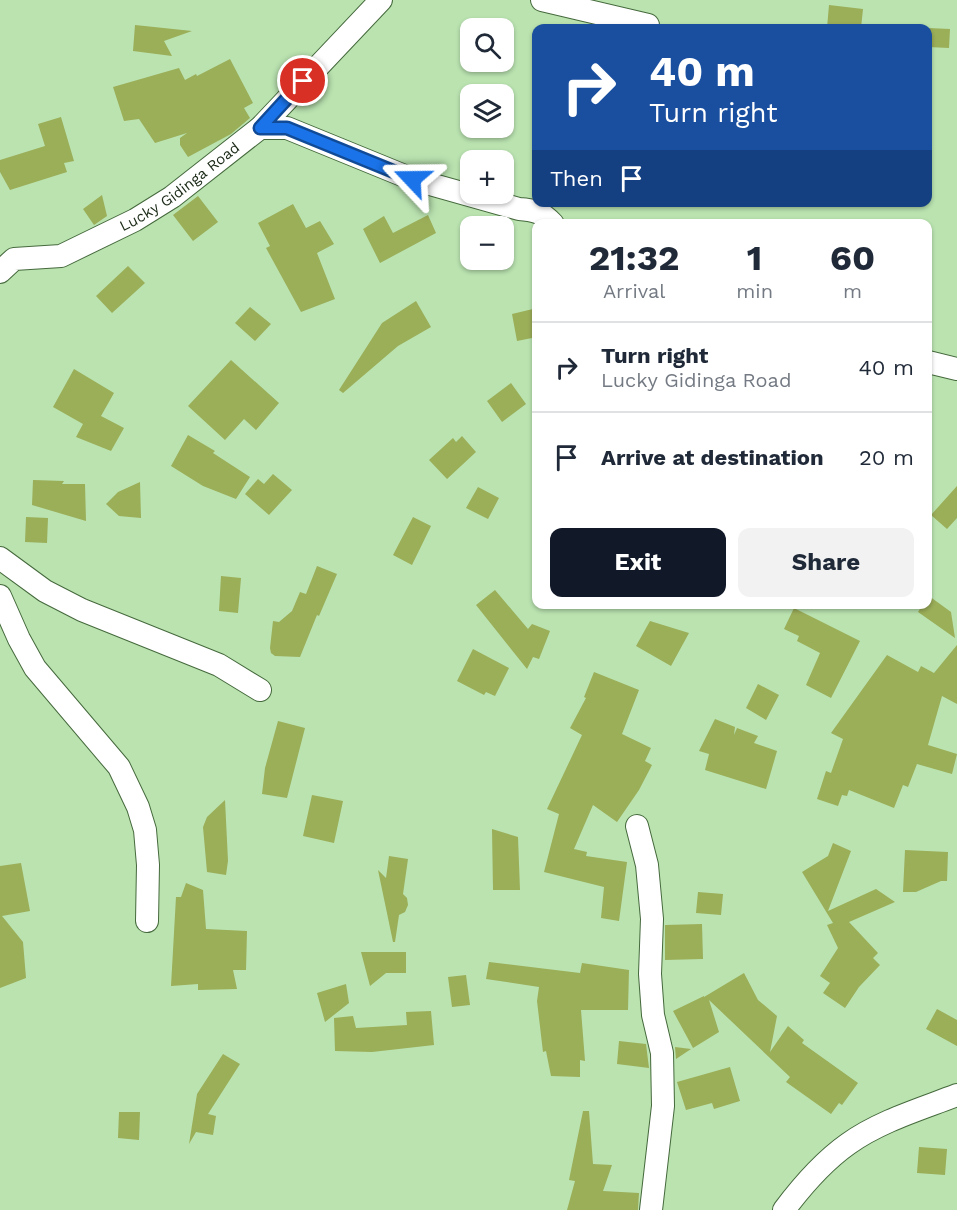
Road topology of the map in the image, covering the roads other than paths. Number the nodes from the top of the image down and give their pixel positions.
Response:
1 (381, 0) edge
2 (542, 0) edge
3 (644, 24) edge
4 (260, 128) junction
5 (549, 219) edge
6 (0, 272) edge
7 (932, 363) edge
8 (957, 369) edge
9 (0, 558) edge
10 (0, 597) edge
11 (260, 690) dead end
12 (637, 826) dead end
13 (147, 921) dead end
14 (957, 1095) edge
15 (651, 1210) edge
16 (784, 1210) edge

1 - 4 street, Lucky Gidinga Road
2 - 3 street
4 - 5 street
4 - 6 street, Lucky Gidinga Road
7 - 8 street
9 - 11 street
10 - 13 street
12 - 15 street
14 - 16 street

